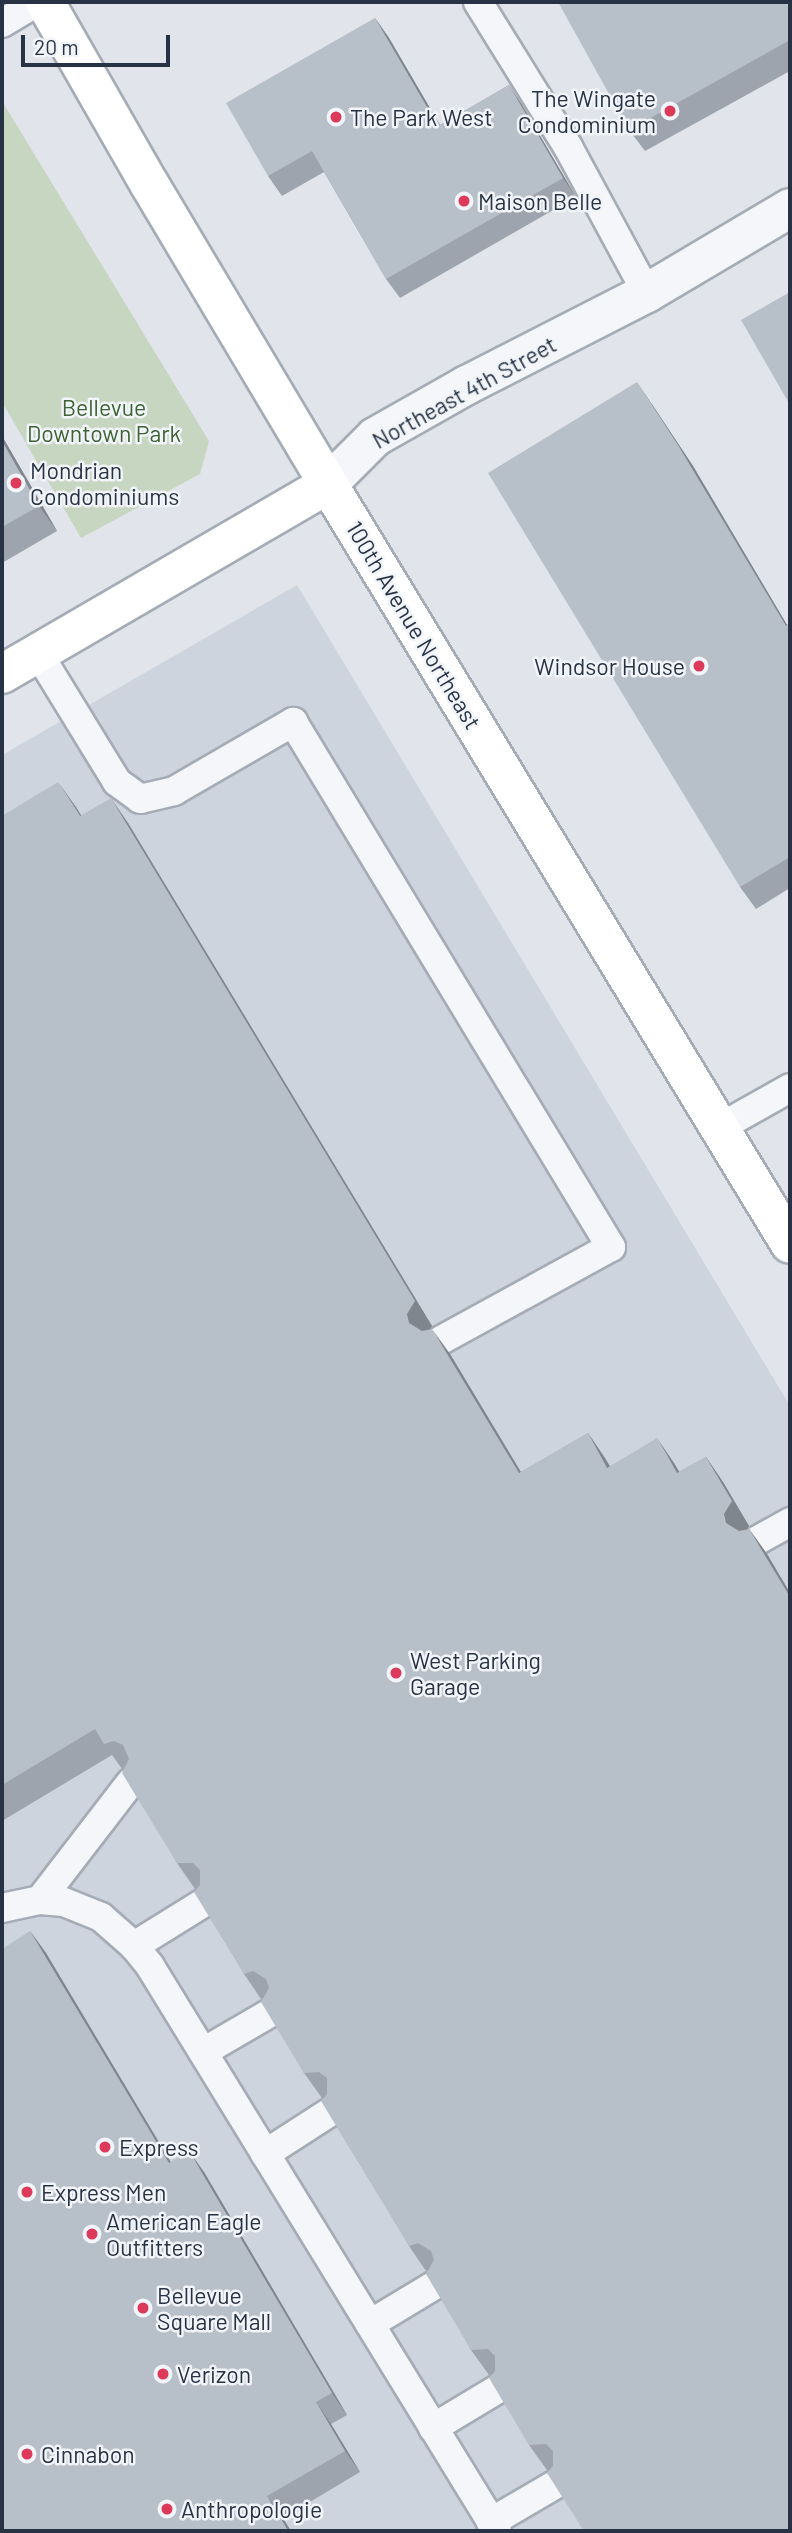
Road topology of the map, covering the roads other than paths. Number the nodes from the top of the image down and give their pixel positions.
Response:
1 (37, 2) edge
2 (45, 2) edge
3 (478, 2) edge
4 (2, 23) edge
5 (790, 208) edge
6 (648, 293) junction
7 (328, 484) junction
8 (38, 653) junction
9 (2, 674) edge
10 (790, 1088) edge
11 (719, 1128) junction
12 (790, 1244) edge
13 (441, 1340) edge
14 (790, 1522) edge
15 (758, 1541) edge
16 (130, 1783) edge
17 (40, 1900) junction
18 (203, 1903) edge
19 (2, 1908) edge
20 (134, 1946) junction
21 (270, 2013) edge
22 (202, 2052) junction
23 (330, 2112) edge
24 (265, 2154) junction
25 (435, 2285) edge
26 (370, 2324) junction
27 (498, 2389) edge
28 (433, 2428) junction
29 (556, 2484) edge
30 (494, 2527) edge

1 - 4 lane
2 - 7 main road, 100th Avenue Northeast
3 - 6 lane
5 - 6 street, Northeast 4th Street
6 - 7 street, Northeast 4th Street
7 - 8 main road, Northeast 4th Street
7 - 11 main road, 100th Avenue Northeast
8 - 9 main road, Northeast 4th Street
8 - 13 lane
10 - 11 lane
11 - 12 main road, 100th Avenue Northeast
14 - 15 lane
16 - 17 lane
17 - 19 lane
17 - 20 lane
18 - 20 lane
20 - 22 lane
21 - 22 lane
22 - 24 lane
23 - 24 lane
24 - 26 lane
25 - 26 lane
26 - 28 lane
27 - 28 lane
28 - 30 lane
29 - 30 lane

